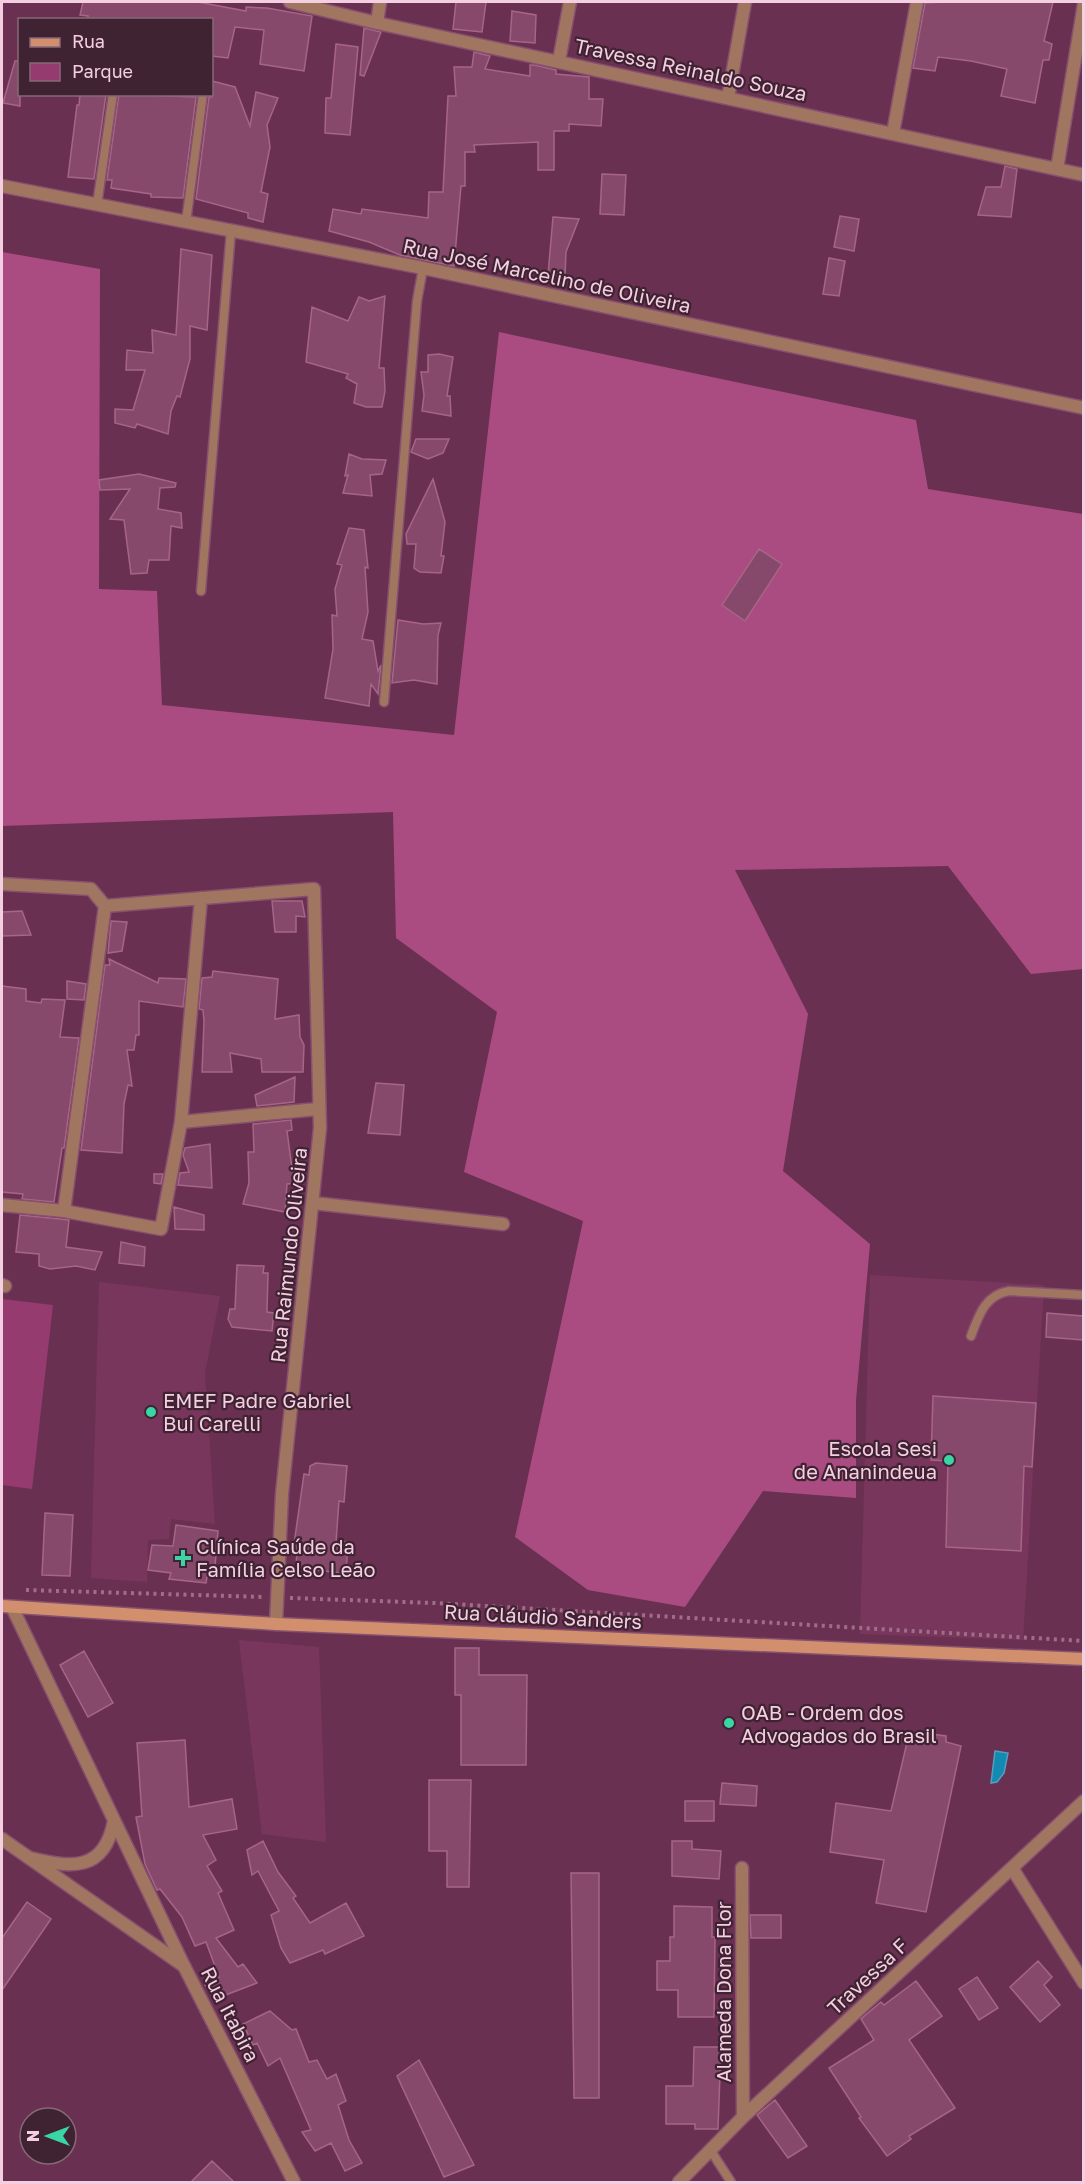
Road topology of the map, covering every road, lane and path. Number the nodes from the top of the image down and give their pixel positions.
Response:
1 (290, 2) edge
2 (380, 2) edge
3 (570, 2) edge
4 (745, 2) edge
5 (917, 2) edge
6 (1083, 4) edge
7 (377, 23) junction
8 (559, 61) junction
9 (113, 96) edge
10 (203, 96) edge
11 (728, 98) junction
12 (893, 133) junction
13 (1057, 169) junction
14 (1083, 175) edge
15 (2, 186) edge
16 (97, 205) junction
17 (186, 222) junction
18 (231, 231) junction
19 (423, 268) junction
20 (1083, 408) edge
21 (201, 591) dead end
22 (384, 702) dead end
23 (2, 884) edge
24 (201, 898) junction
25 (105, 906) junction
26 (318, 1109) junction
27 (180, 1122) junction
28 (313, 1203) junction
29 (2, 1205) edge
30 (64, 1211) junction
31 (502, 1224) dead end
32 (1083, 1295) edge
33 (971, 1336) dead end
34 (24, 1590) dead end
35 (277, 1598) junction
36 (7, 1606) edge
37 (276, 1623) junction
38 (1083, 1641) edge
39 (1083, 1659) edge
40 (1083, 1801) edge
41 (114, 1821) junction
42 (2, 1839) edge
43 (28, 1858) junction
44 (742, 1868) dead end
45 (1012, 1868) junction
46 (184, 1966) junction
47 (1083, 1983) edge
48 (743, 2117) junction
49 (711, 2151) junction
50 (294, 2182) edge
51 (679, 2182) edge
52 (731, 2182) edge

1 - 7 street, Travessa Reinaldo Souza
2 - 7 street
3 - 8 street
4 - 11 street
5 - 12 street
6 - 13 street
7 - 8 street, Travessa Reinaldo Souza
8 - 11 street, Travessa Reinaldo Souza
9 - 16 lane
10 - 17 lane
11 - 12 street, Travessa Reinaldo Souza
12 - 13 street, Travessa Reinaldo Souza
13 - 14 street, Travessa Reinaldo Souza
15 - 16 street, Rua José Marcelino de Oliveira
16 - 17 street, Rua José Marcelino de Oliveira
17 - 18 street, Rua José Marcelino de Oliveira
18 - 19 street, Rua José Marcelino de Oliveira
18 - 21 lane
19 - 20 street, Rua José Marcelino de Oliveira
19 - 22 lane
23 - 25 street
24 - 25 street
24 - 26 street, Rua Raimundo Oliveira
24 - 27 street
25 - 30 street
26 - 27 street
26 - 28 street, Rua Raimundo Oliveira
27 - 30 street
28 - 31 street
28 - 35 street, Rua Raimundo Oliveira
29 - 30 street
32 - 33 lane
34 - 35 path
35 - 37 street, Rua Raimundo Oliveira
35 - 38 path
36 - 37 main road, Rua Cláudio Sanders
36 - 41 street
37 - 39 main road, Rua Cláudio Sanders
40 - 45 street, Travessa F
41 - 43 street
41 - 46 street
42 - 43 street, Rua Itabira
43 - 46 street, Rua Itabira
44 - 48 street, Alameda Dona Flor
45 - 47 street
45 - 48 street, Travessa F
46 - 50 street, Rua Itabira
48 - 49 street, Travessa F
49 - 51 street, Travessa F
49 - 52 lane

